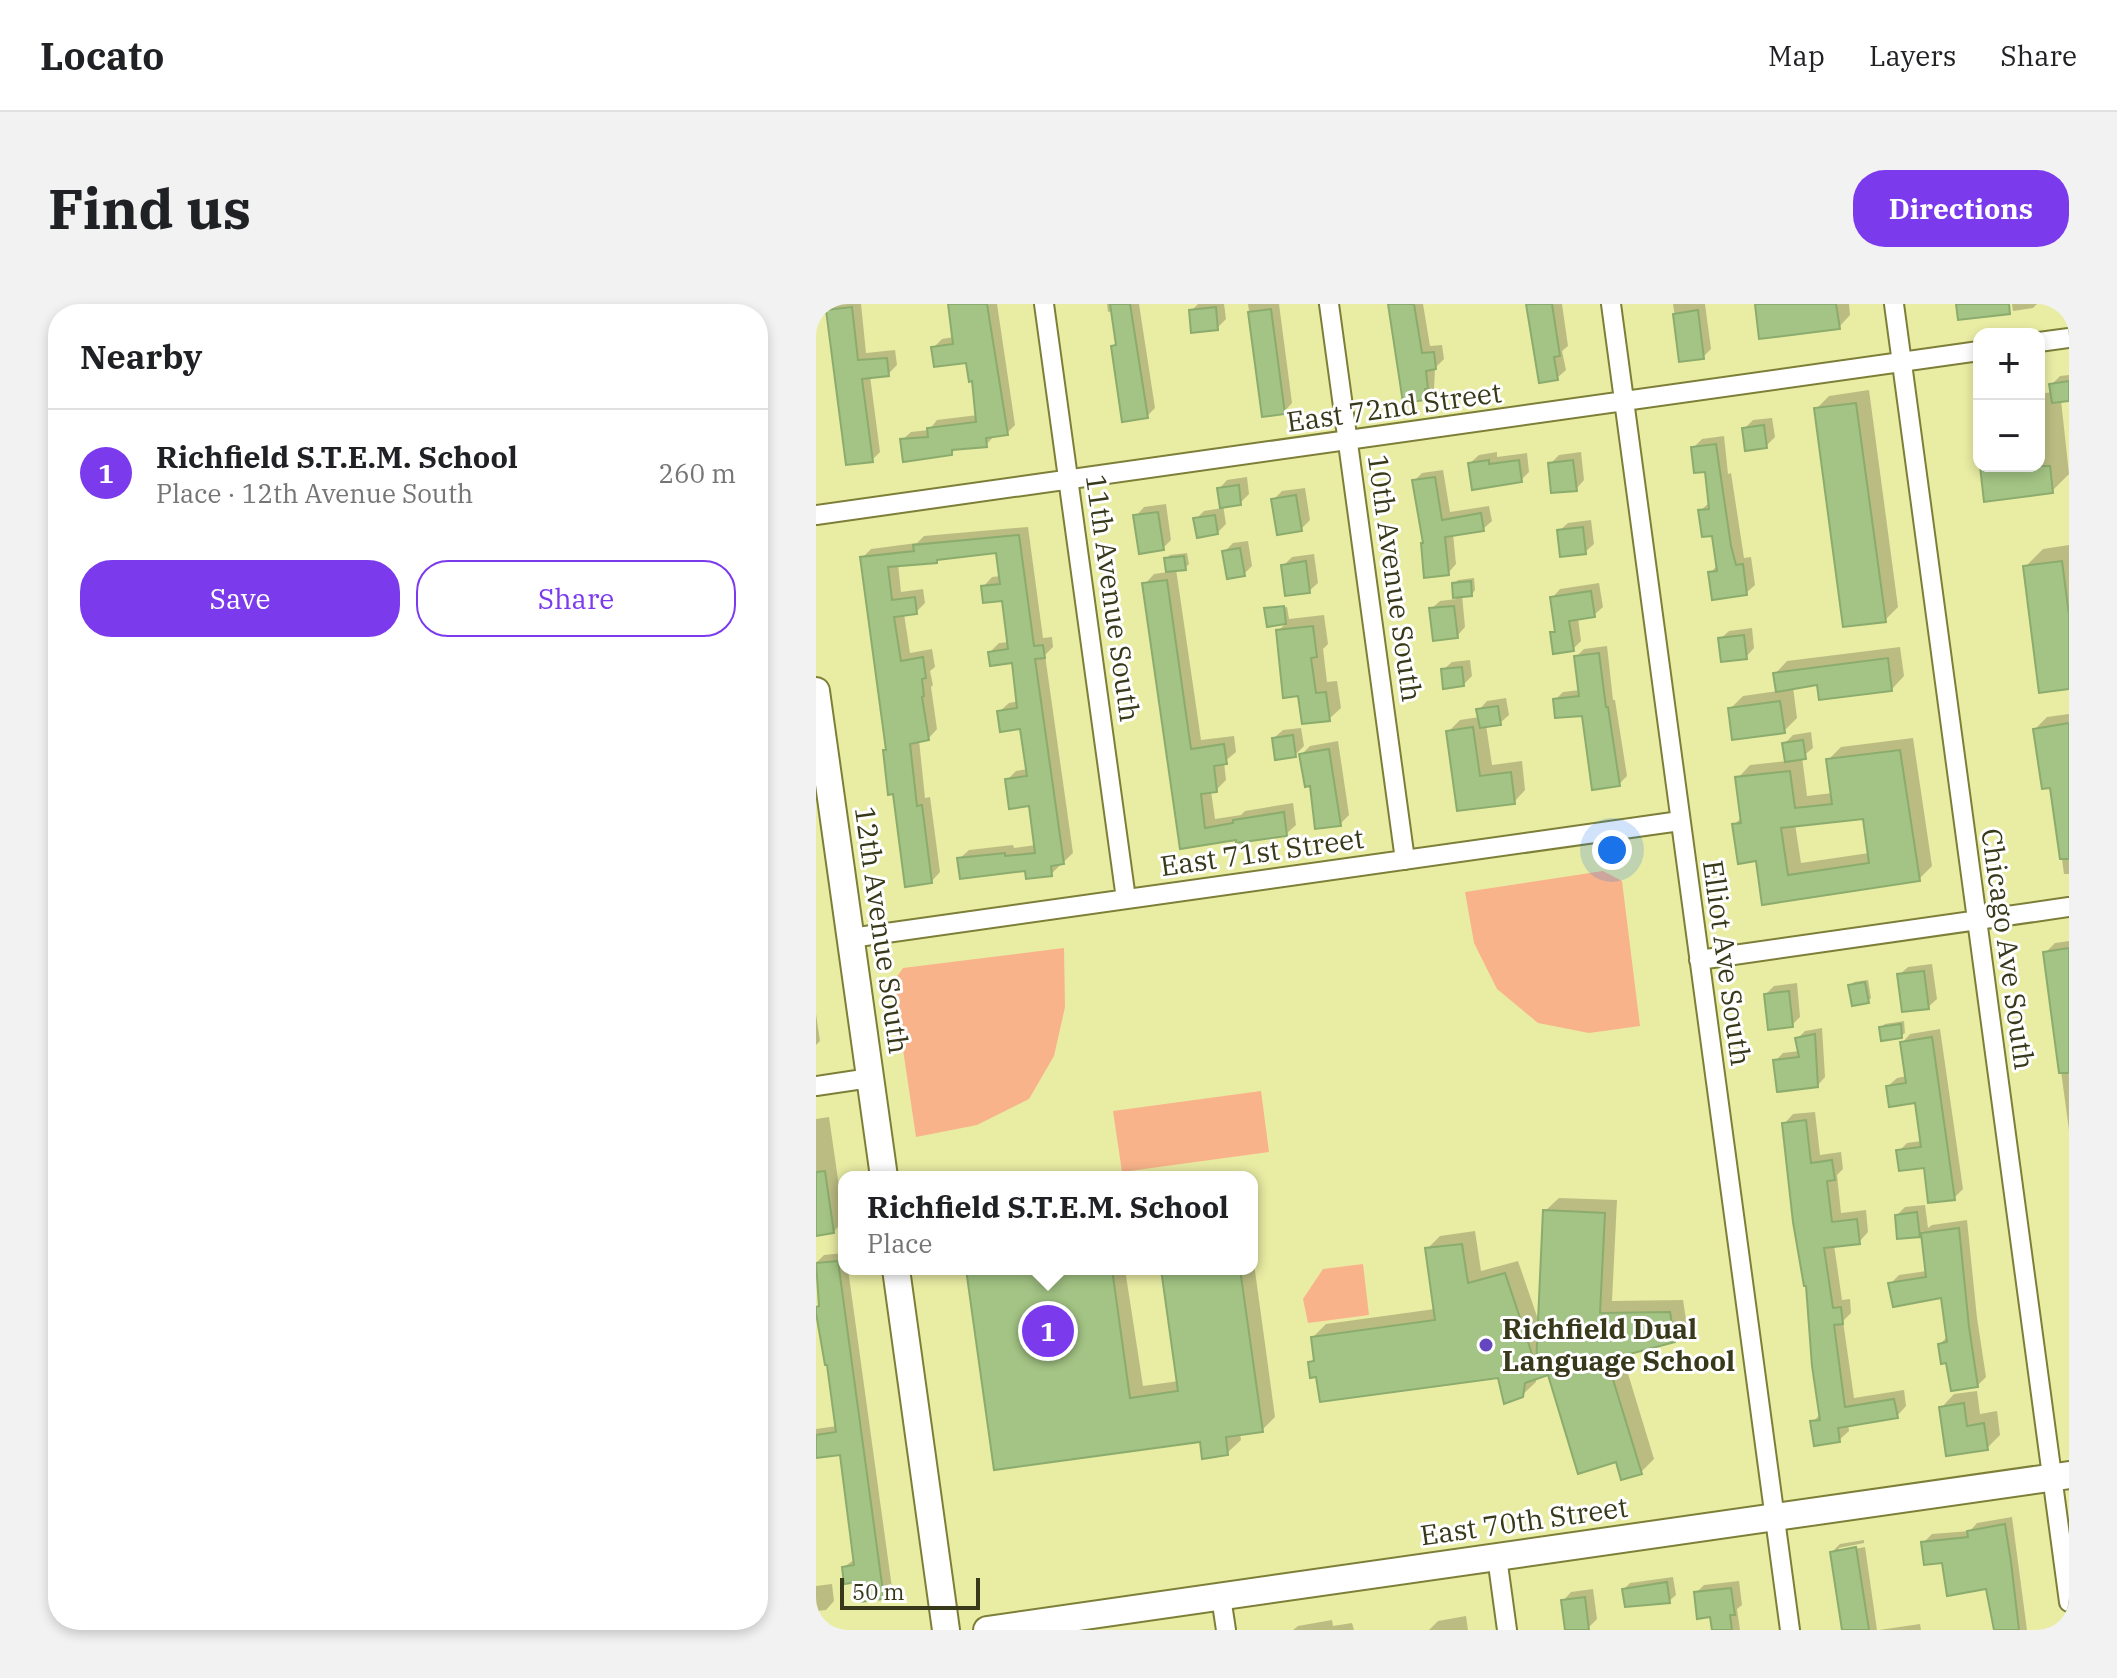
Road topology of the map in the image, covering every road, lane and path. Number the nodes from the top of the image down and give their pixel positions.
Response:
1 (1044, 304) edge
2 (1329, 304) edge
3 (1611, 304) edge
4 (1894, 304) edge
5 (2069, 338) edge
6 (2045, 341) edge
7 (1973, 352) edge
8 (1901, 362) junction
9 (1624, 402) junction
10 (1348, 442) junction
11 (1068, 480) junction
12 (816, 515) edge
13 (816, 691) edge
14 (1680, 821) junction
15 (1405, 860) junction
16 (1126, 899) junction
17 (2069, 907) edge
18 (1977, 921) junction
19 (851, 938) junction
20 (1699, 960) junction
21 (870, 1078) junction
22 (816, 1086) edge
23 (883, 1171) edge
24 (897, 1275) edge
25 (2060, 1477) edge
26 (1774, 1518) junction
27 (1497, 1557) junction
28 (1221, 1597) junction
29 (2069, 1602) edge
30 (946, 1630) edge
31 (987, 1630) edge
32 (1226, 1630) edge
33 (1507, 1630) edge
34 (1790, 1630) edge

1 - 11 street, 11th Avenue South
2 - 10 street, 10th Avenue South
3 - 9 street, Elliot Ave South
4 - 8 street, Chicago Ave South
5 - 6 street
7 - 8 street, East 72nd Street
8 - 9 street, East 72nd Street
8 - 18 street, Chicago Ave South
9 - 10 street, East 72nd Street
9 - 14 street, Elliot Ave South
10 - 11 street, East 72nd Street
10 - 15 street, 10th Avenue South
11 - 12 street, East 72nd Street
11 - 16 street, 11th Avenue South
13 - 19 street, 12th Avenue South
14 - 15 street, East 71st Street
14 - 20 street, Elliot Ave South
15 - 16 street, East 71st Street
16 - 19 street, East 71st Street
17 - 18 street
18 - 20 street
18 - 25 street, Chicago Ave South
19 - 21 street, 12th Avenue South
20 - 26 street, Elliot Ave South
21 - 22 street
21 - 23 street, 12th Avenue South
24 - 30 street
25 - 26 street, East 70th Street
25 - 29 street, Chicago Ave South
26 - 27 street, East 70th Street
26 - 34 street, Elliot Ave South
27 - 28 street, East 70th Street
27 - 33 street
28 - 31 street, East 70th Street
28 - 32 street

